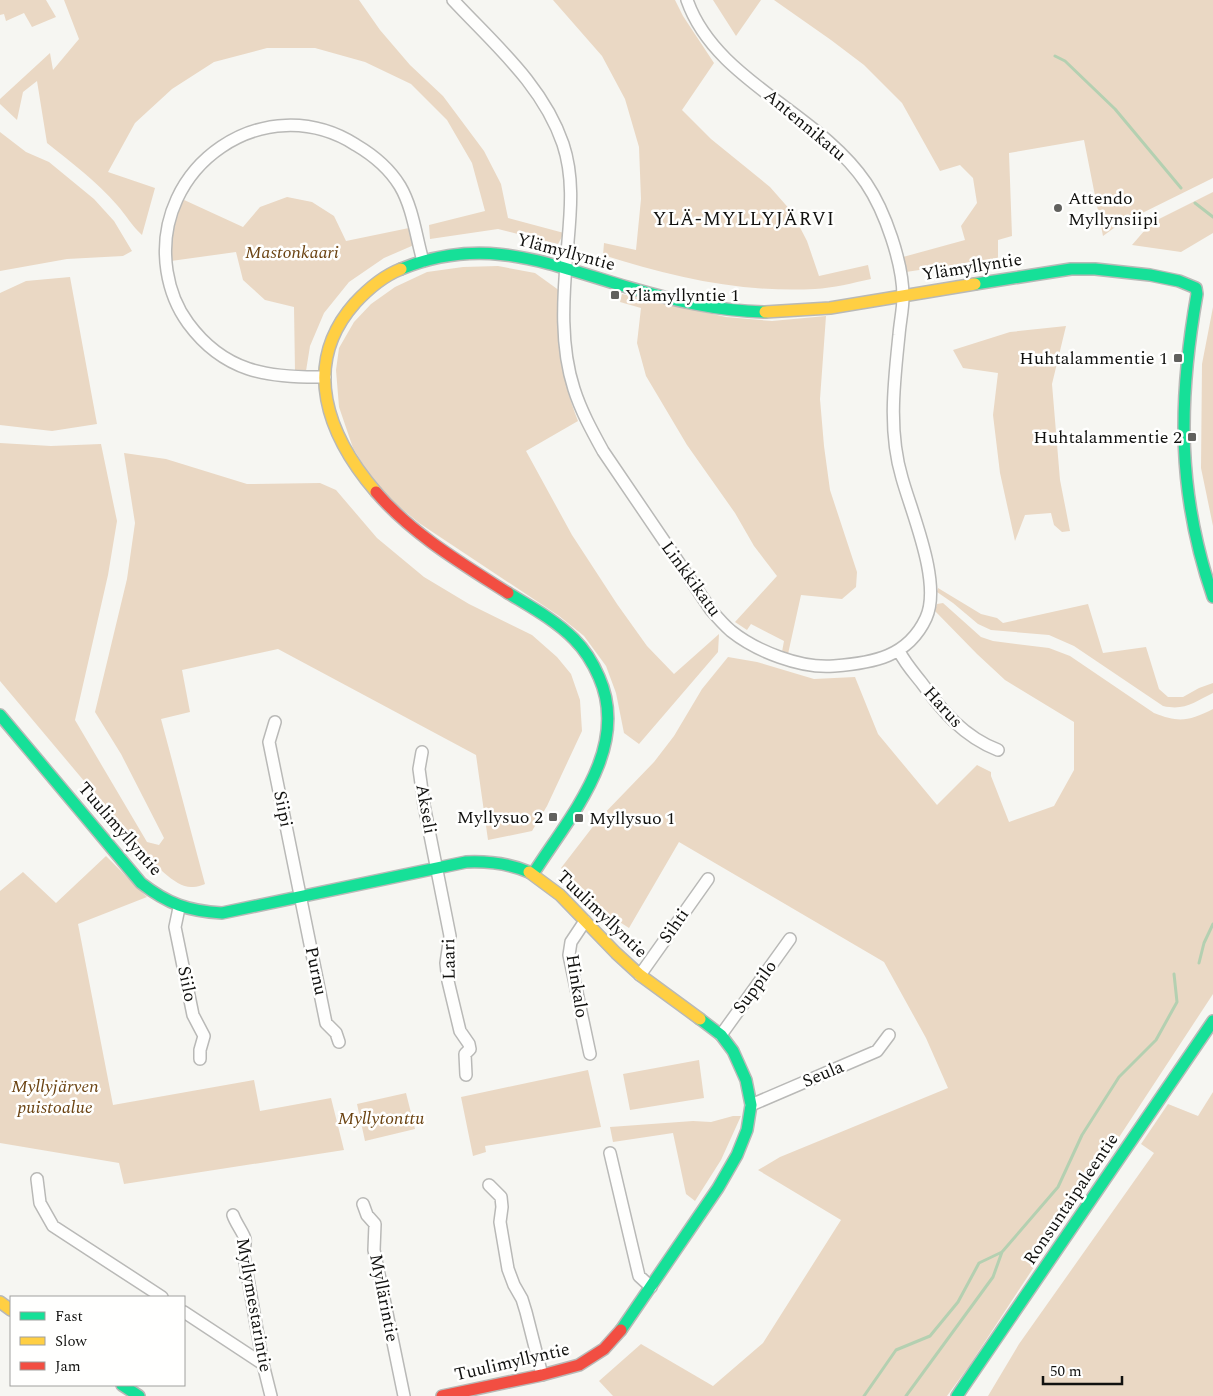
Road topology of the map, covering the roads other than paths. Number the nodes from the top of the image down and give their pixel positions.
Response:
1 (453, 0) edge
2 (687, 0) edge
3 (423, 261) junction
4 (566, 269) junction
5 (903, 296) junction
6 (325, 377) junction
7 (1213, 597) edge
8 (898, 651) junction
9 (0, 714) edge
10 (276, 722) dead end
11 (998, 750) dead end
12 (422, 752) dead end
13 (436, 867) junction
14 (533, 874) junction
15 (708, 878) dead end
16 (300, 896) junction
17 (180, 908) junction
18 (585, 921) junction
19 (790, 939) dead end
20 (640, 974) junction
21 (1213, 1021) edge
22 (890, 1034) dead end
23 (721, 1035) junction
24 (339, 1042) dead end
25 (590, 1054) dead end
26 (200, 1059) dead end
27 (466, 1075) dead end
28 (751, 1105) junction
29 (610, 1152) dead end
30 (37, 1179) dead end
31 (489, 1185) dead end
32 (363, 1204) dead end
33 (233, 1216) dead end
34 (651, 1288) junction
35 (160, 1296) edge
36 (185, 1313) edge
37 (263, 1364) junction
38 (542, 1375) junction
39 (124, 1386) edge
40 (139, 1396) edge
41 (271, 1396) edge
42 (404, 1396) edge
43 (442, 1396) edge
44 (957, 1396) edge

1 - 4 street
2 - 5 street, Antennikatu
3 - 4 street, Ylämyllyntie
3 - 6 street, Ylämyllyntie
3 - 6 street
4 - 5 street, Ylämyllyntie
4 - 8 street, Linkkikatu
5 - 7 street, Ylämyllyntie
5 - 8 street, Linkkikatu
6 - 14 street, Ylämyllyntie
8 - 11 street, Harus
9 - 17 street, Tuulimyllyntie
10 - 16 street, Siipi
12 - 13 street, Akseli
13 - 14 street, Tuulimyllyntie
13 - 16 street, Tuulimyllyntie
13 - 27 street, Laari
14 - 18 street, Tuulimyllyntie
15 - 20 street, Sihti
16 - 17 street, Tuulimyllyntie
16 - 24 street, Purnu
17 - 26 street, Siilo
18 - 20 street, Tuulimyllyntie
18 - 25 street, Hinkalo
19 - 23 street, Suppilo
20 - 23 street, Tuulimyllyntie
21 - 44 street, Ronsuntaipaleentie
22 - 28 street, Seula
23 - 28 street, Tuulimyllyntie
28 - 34 street, Tuulimyllyntie
29 - 34 street
30 - 35 street
31 - 38 street
32 - 42 street, Myllärintie
33 - 37 street, Myllymestarintie
34 - 38 street, Tuulimyllyntie
36 - 37 street
37 - 41 street, Myllymestarintie
38 - 43 street, Tuulimyllyntie
39 - 40 street

